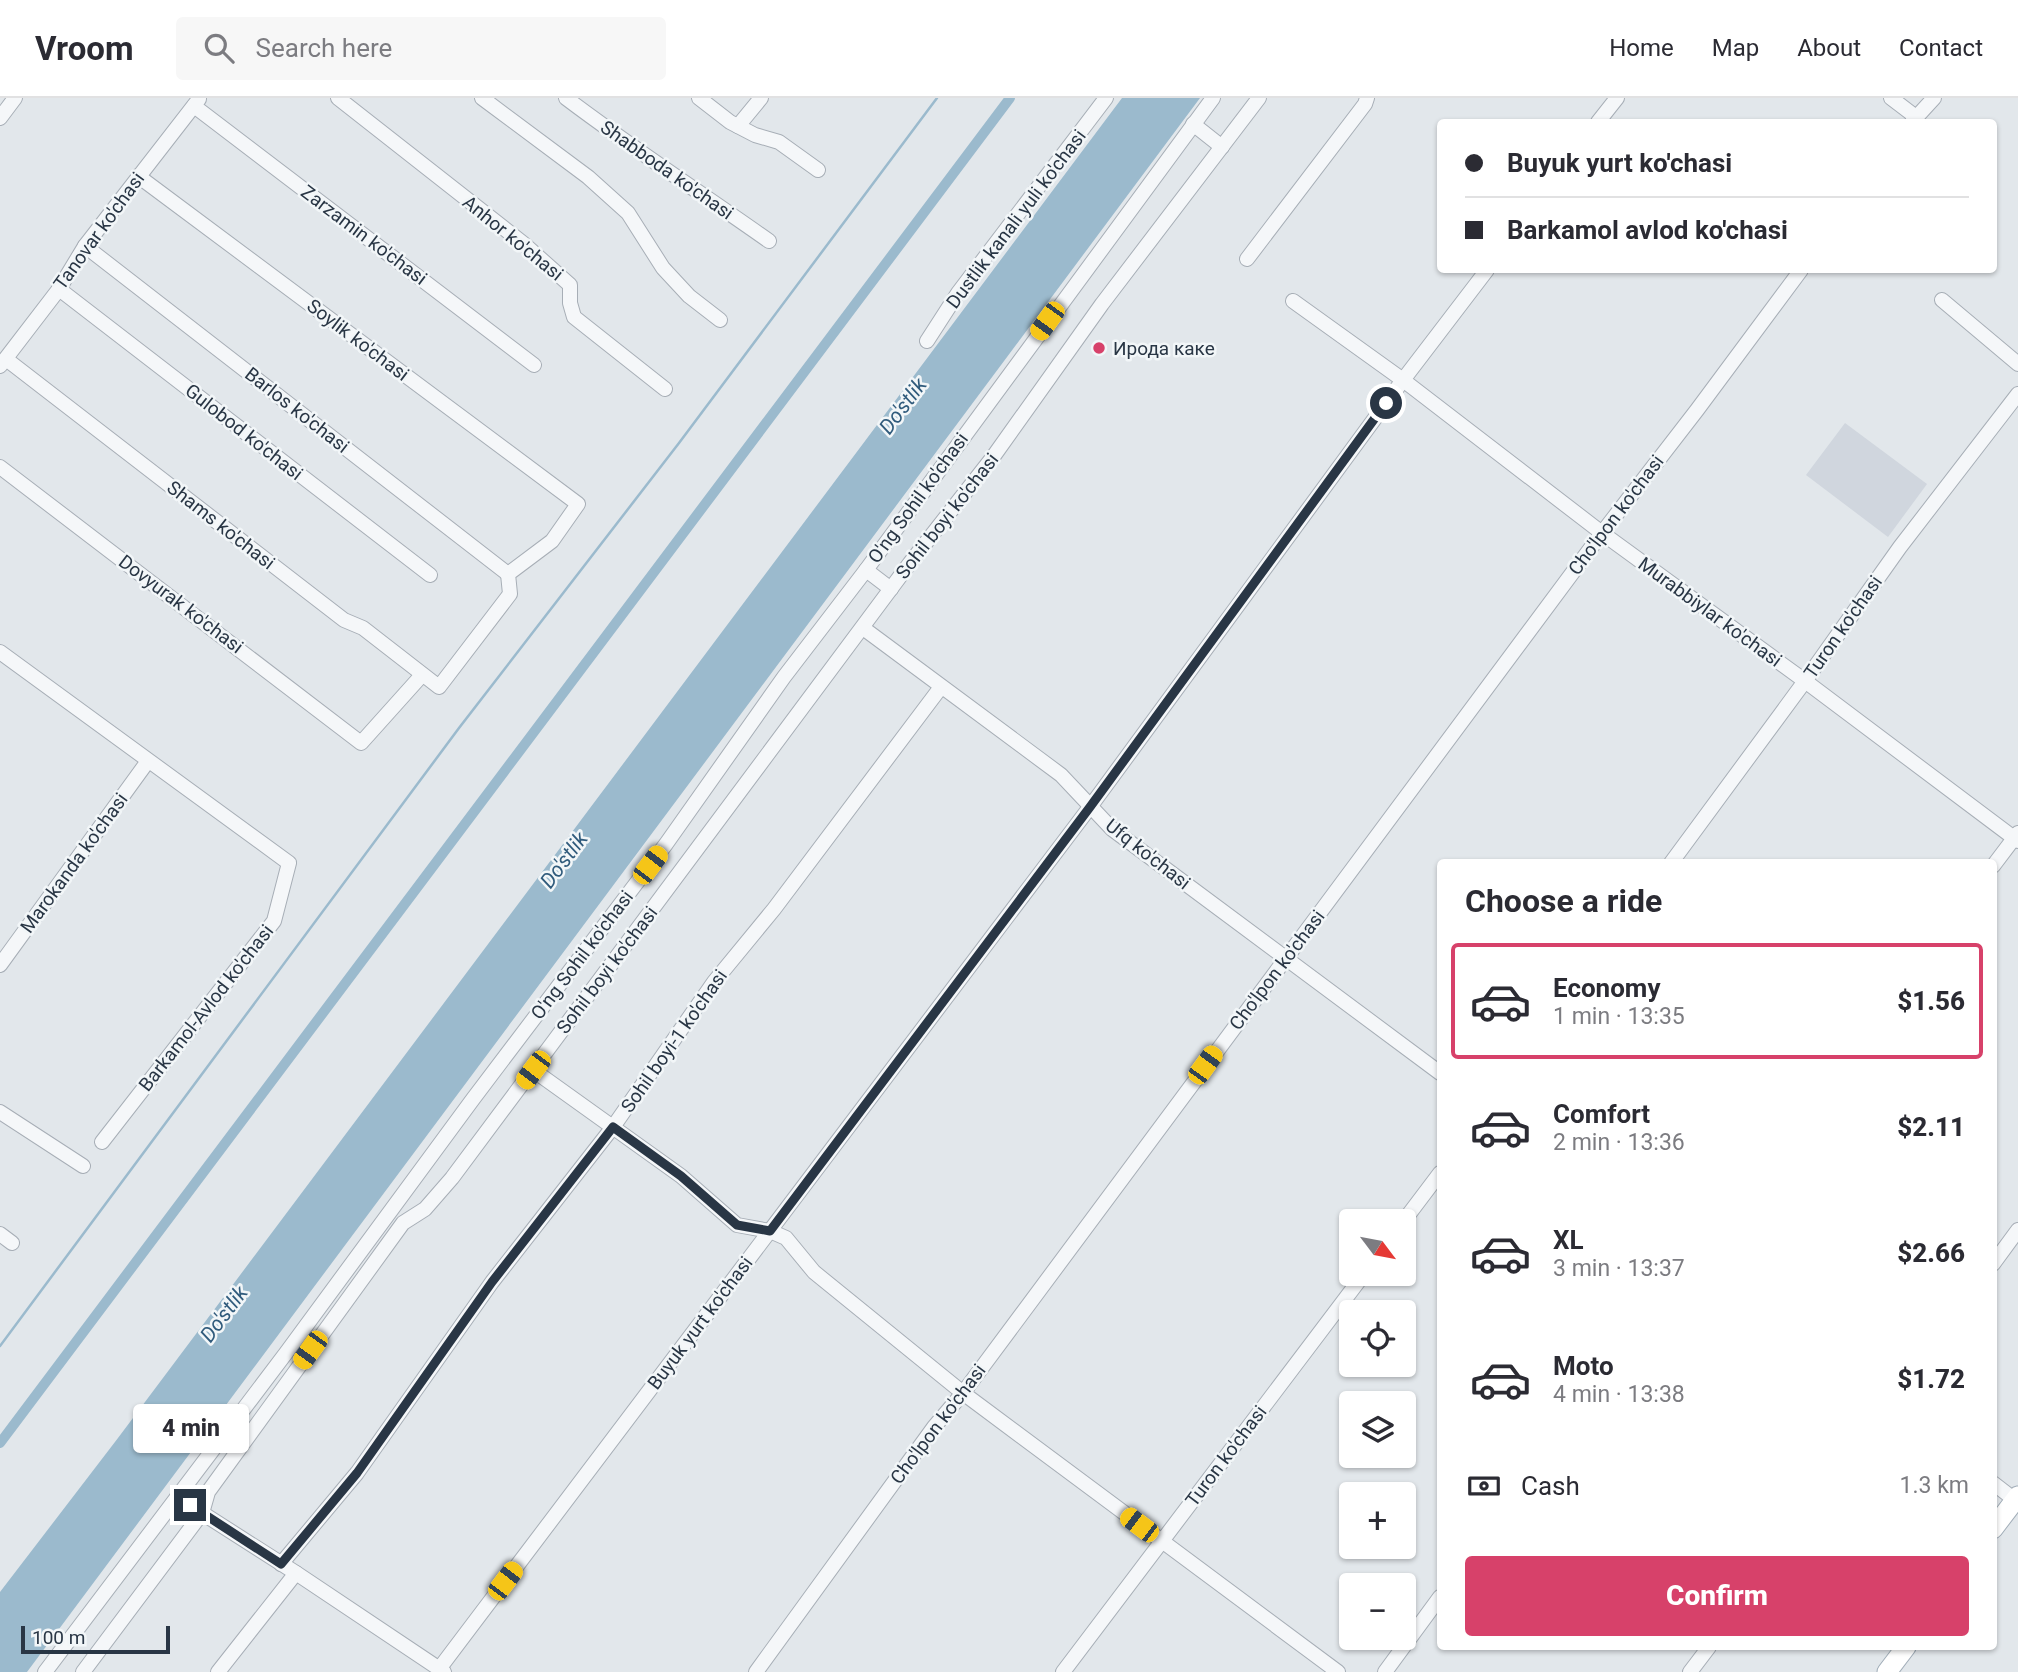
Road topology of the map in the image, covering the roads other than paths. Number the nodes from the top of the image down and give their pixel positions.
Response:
1 (15, 98) edge
2 (338, 98) edge
3 (482, 98) edge
4 (566, 98) edge
5 (699, 98) edge
6 (761, 98) edge
7 (1106, 98) edge
8 (1213, 98) edge
9 (1259, 98) edge
10 (1367, 98) edge
11 (1617, 98) edge
12 (1891, 98) edge
13 (1934, 98) edge
14 (197, 102) edge
15 (0, 118) edge
16 (1600, 119) edge
17 (1913, 119) edge
18 (1915, 119) edge
19 (1193, 124) junction
20 (738, 126) junction
21 (1223, 147) junction
22 (818, 170) dead end
23 (138, 176) junction
24 (769, 242) dead end
25 (85, 246) junction
26 (1247, 259) dead end
27 (1485, 273) edge
28 (1799, 273) edge
29 (59, 289) junction
30 (1942, 300) dead end
31 (1293, 301) dead end
32 (720, 320) dead end
33 (927, 341) dead end
34 (3, 362) edge
35 (2018, 364) edge
36 (534, 365) dead end
37 (1403, 380) junction
38 (666, 389) dead end
39 (2018, 394) edge
40 (0, 467) edge
41 (1602, 533) junction
42 (866, 570) junction
43 (508, 574) junction
44 (430, 575) dead end
45 (891, 589) junction
46 (863, 628) junction
47 (0, 652) edge
48 (422, 675) junction
49 (1805, 681) junction
50 (941, 687) junction
51 (148, 761) junction
52 (1090, 807) junction
53 (2017, 837) edge
54 (1674, 859) edge
55 (1997, 861) edge
56 (1285, 958) junction
57 (0, 965) edge
58 (533, 1070) junction
59 (1437, 1071) edge
60 (0, 1112) edge
61 (613, 1127) junction
62 (102, 1142) dead end
63 (83, 1166) dead end
64 (1437, 1177) edge
65 (1413, 1209) edge
66 (2018, 1230) edge
67 (770, 1231) junction
68 (1997, 1259) edge
69 (1355, 1286) edge
70 (962, 1393) junction
71 (1997, 1486) edge
72 (177, 1497) junction
73 (2016, 1498) edge
74 (202, 1513) junction
75 (1997, 1524) edge
76 (1161, 1541) junction
77 (281, 1564) junction
78 (296, 1573) junction
79 (1437, 1601) edge
80 (1707, 1650) edge
81 (1904, 1650) edge
82 (442, 1670) edge
83 (45, 1672) edge
84 (83, 1672) edge
85 (218, 1672) edge
86 (756, 1672) edge
87 (1063, 1672) edge
88 (1338, 1672) edge
89 (1385, 1672) edge
90 (1690, 1672) edge
91 (1887, 1672) edge

1 - 15 street
2 - 38 street, Anhor ko'chasi
3 - 32 street
4 - 24 street, Shabboda ko'chasi
5 - 20 street
6 - 20 street
7 - 33 street, Dustlik kanali yuli ko'chasi
8 - 19 street, O'ng Sohil ko'chasi
9 - 21 street, Sohil boyi ko'chasi
10 - 26 street
11 - 16 street
12 - 17 street
13 - 18 street
14 - 23 street, Tanovar ko'chasi
14 - 36 street, Zarzamin ko'chasi
19 - 21 street
19 - 42 street, O'ng Sohil ko'chasi
20 - 22 street
21 - 45 street, Sohil boyi ko'chasi
23 - 25 street, Tanovar ko'chasi
23 - 43 street, Soylik ko'chasi
25 - 29 street, Tanovar ko'chasi
25 - 43 street, Barlos ko'chasi
27 - 37 street, Buyuk yurt ko'chasi
28 - 41 street, Cho'lpon ko'chasi
29 - 34 street, Tanovar ko'chasi
29 - 44 street, Gulobod ko'chasi
30 - 35 street
31 - 37 street, Murabbiylar ko'chasi
34 - 48 street, Shams ko'chasi
37 - 41 street, Murabbiylar ko'chasi
37 - 52 street, Buyuk yurt ko'chasi
39 - 49 street, Turon ko'chasi
40 - 48 street, Dovyurak ko'chasi
41 - 49 street, Murabbiylar ko'chasi
41 - 56 street, Cho'lpon ko'chasi
42 - 45 street
42 - 72 street, O'ng Sohil ko'chasi
43 - 48 street, Shams ko'chasi
45 - 46 street, Sohil boyi ko'chasi
46 - 50 street, Ufq ko'chasi
46 - 58 street, Sohil boyi ko'chasi
47 - 51 street
49 - 53 street, Murabbiylar ko'chasi
49 - 54 street, Turon ko'chasi
50 - 52 street, Ufq ko'chasi
50 - 61 street, Sohil boyi-1 ko'chasi
51 - 57 street, Marokanda ko'chasi
51 - 62 street, Barkamol-Avlod ko'chasi
52 - 56 street, Ufq ko'chasi
52 - 67 street, Buyuk yurt ko'chasi
53 - 55 street
56 - 59 street, Ufq ko'chasi
56 - 70 street, Cho'lpon ko'chasi
58 - 61 street
58 - 74 street, Sohil boyi ko'chasi
60 - 63 street
61 - 67 street
61 - 77 street, Sohil boyi-1 ko'chasi
64 - 65 street
66 - 68 street
67 - 70 street
67 - 82 street, Buyuk yurt ko'chasi
69 - 76 street, Turon ko'chasi
70 - 76 street
70 - 86 street, Cho'lpon ko'chasi
71 - 73 street
72 - 74 street
72 - 83 street, O'ng Sohil ko'chasi
73 - 75 main road
74 - 77 street
74 - 84 street, Sohil boyi ko'chasi
76 - 87 street, Turon ko'chasi
76 - 88 street
77 - 78 street
78 - 82 street
78 - 85 street
79 - 89 street
80 - 90 street
81 - 91 main road

